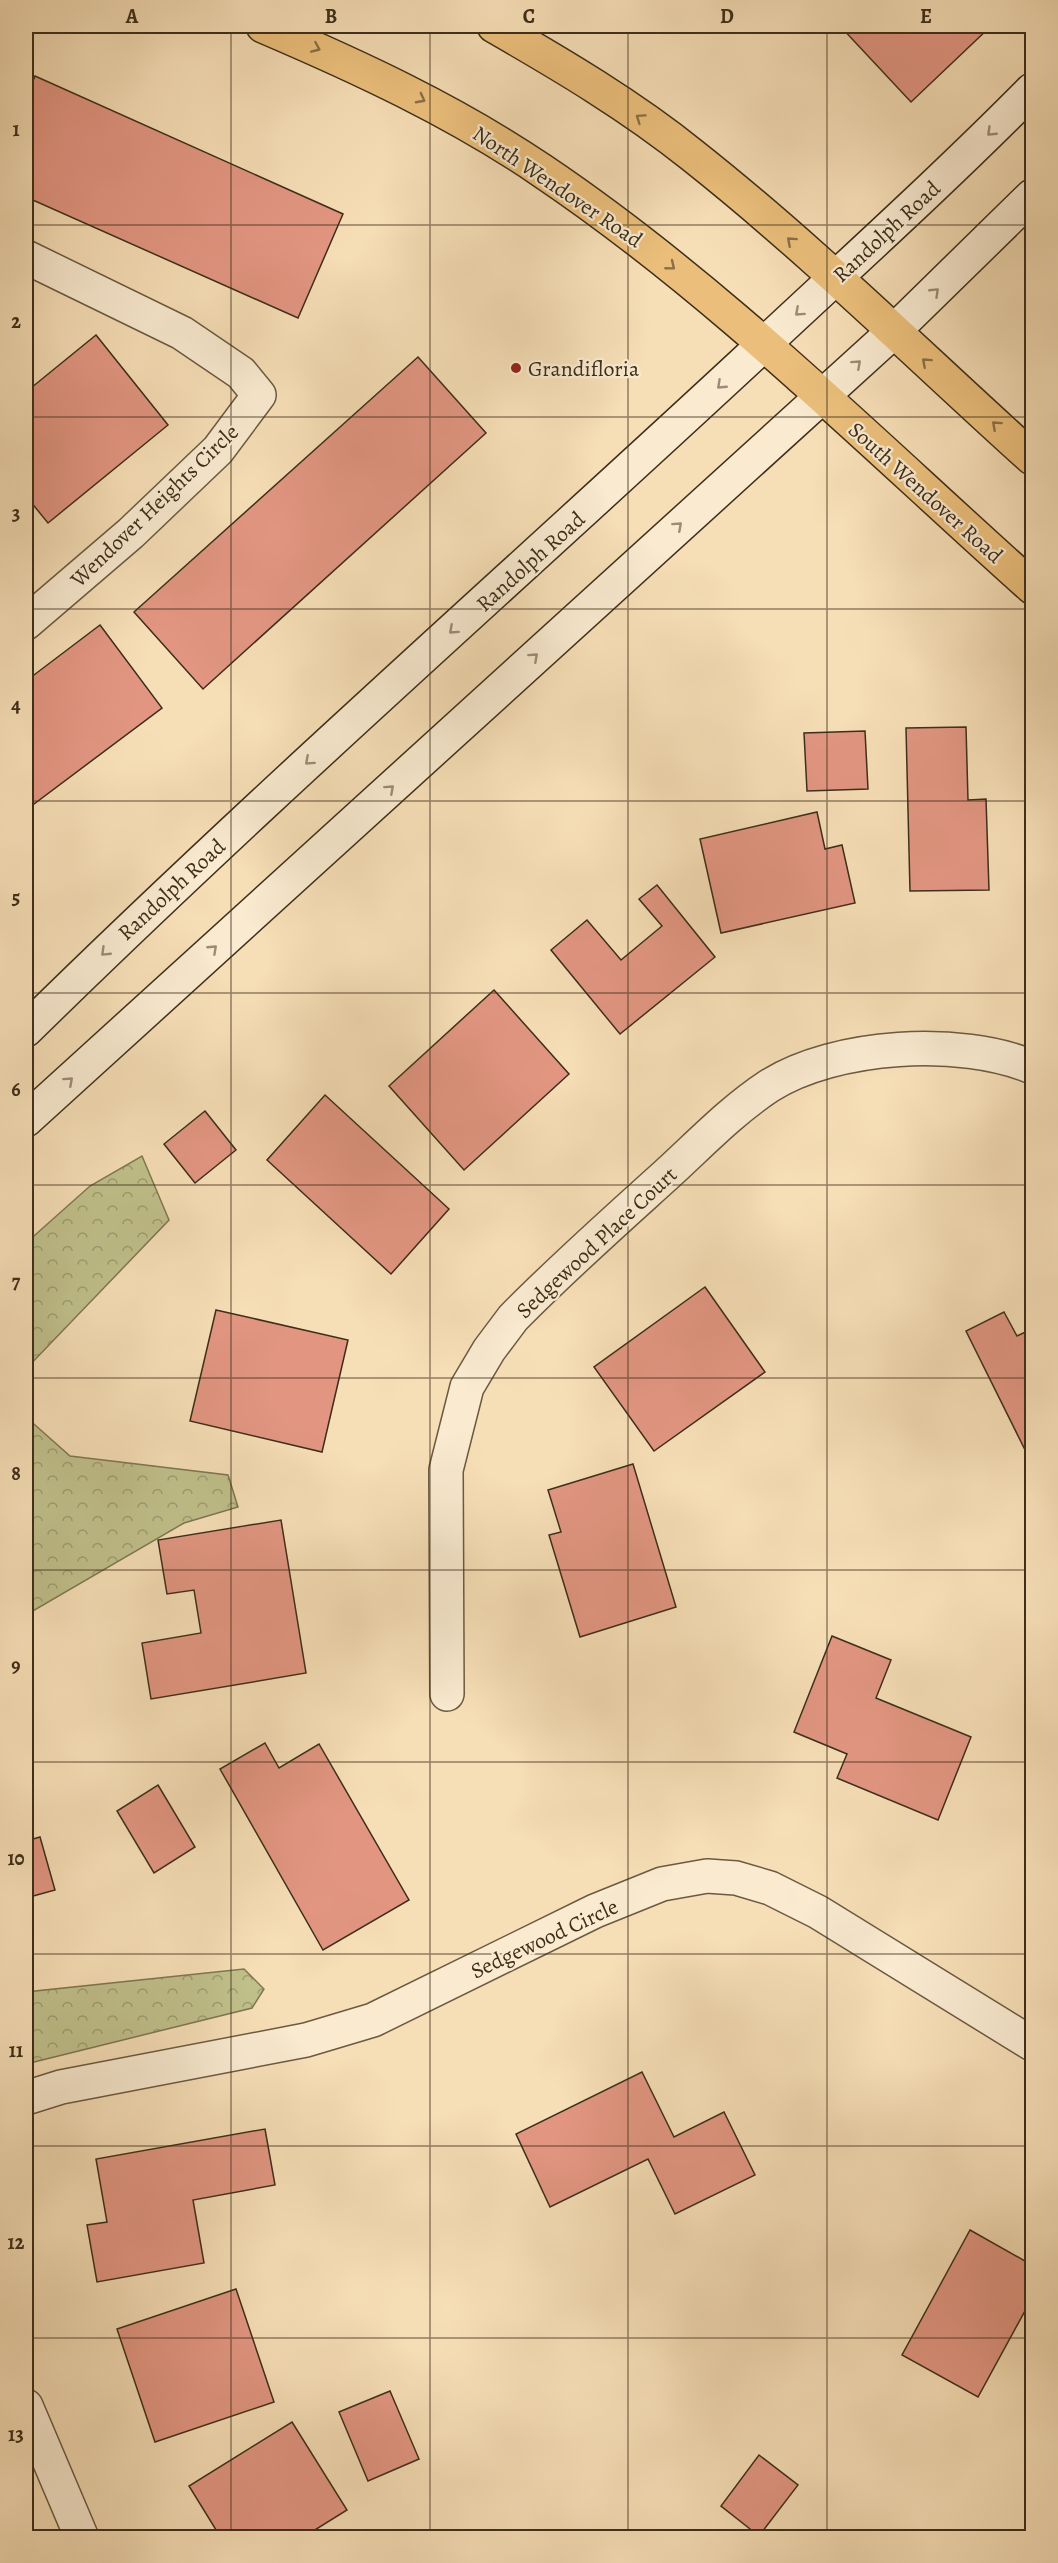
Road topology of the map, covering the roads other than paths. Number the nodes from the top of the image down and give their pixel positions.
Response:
1 (263, 26) edge
2 (494, 26) edge
3 (1032, 90) edge
4 (1032, 196) edge
5 (26, 257) edge
6 (835, 280) junction
7 (893, 332) junction
8 (764, 345) junction
9 (820, 397) junction
10 (1032, 458) edge
11 (1032, 587) edge
12 (26, 622) edge
13 (26, 1030) edge
14 (1032, 1066) edge
15 (26, 1120) edge
16 (447, 1694) dead end
17 (1032, 2044) edge
18 (26, 2098) edge
19 (26, 2406) edge
20 (82, 2538) edge

1 -> 8 main road, North Wendover Road
6 -> 2 main road
3 -> 6 street, Randolph Road
7 -> 4 street
5 - 12 street, Wendover Heights Circle
6 - 7 main road
6 -> 8 street, Randolph Road
9 -> 7 street
10 -> 7 main road
8 - 9 main road, North Wendover Road
8 -> 13 street, Randolph Road
9 - 11 main road, South Wendover Road
15 -> 9 street
14 - 16 street, Sedgewood Place Court
17 - 18 street, Sedgewood Circle
19 - 20 street

